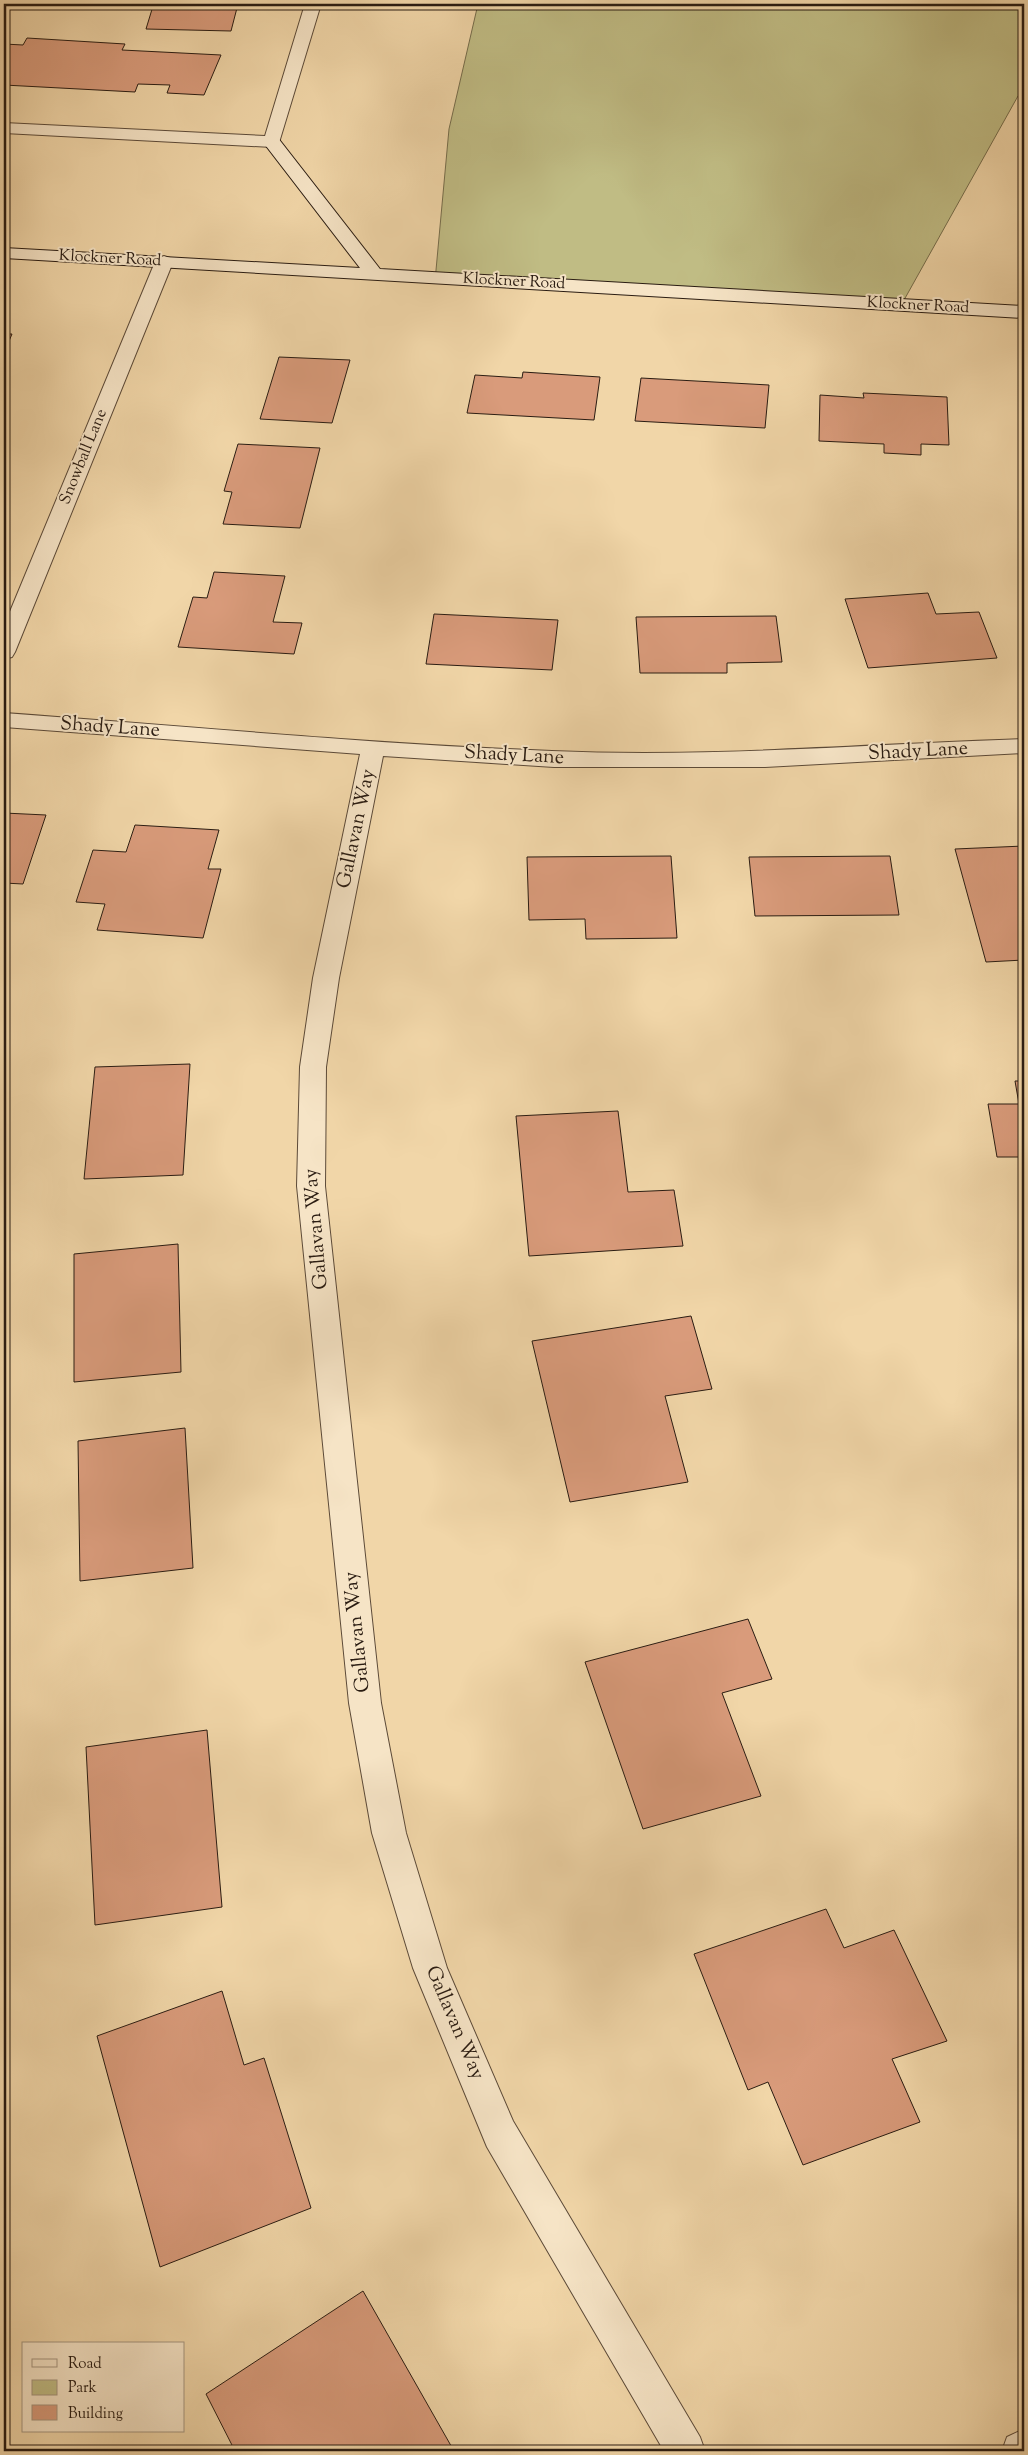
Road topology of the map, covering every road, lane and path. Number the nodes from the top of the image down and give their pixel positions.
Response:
1 (313, 4) edge
2 (4, 128) edge
3 (272, 142) junction
4 (4, 253) edge
5 (164, 262) junction
6 (374, 274) junction
7 (1024, 312) edge
8 (4, 652) edge
9 (4, 720) edge
10 (1024, 746) edge
11 (373, 748) junction
12 (1024, 2448) edge
13 (686, 2451) edge
14 (1021, 2451) edge

1 - 3 street
2 - 3 street
3 - 6 street
4 - 5 street, Klockner Road
5 - 6 street, Klockner Road
5 - 8 street, Snowball Lane
6 - 7 street, Klockner Road
9 - 11 street, Shady Lane
10 - 11 street, Shady Lane
11 - 13 street, Gallavan Way
12 - 14 street

